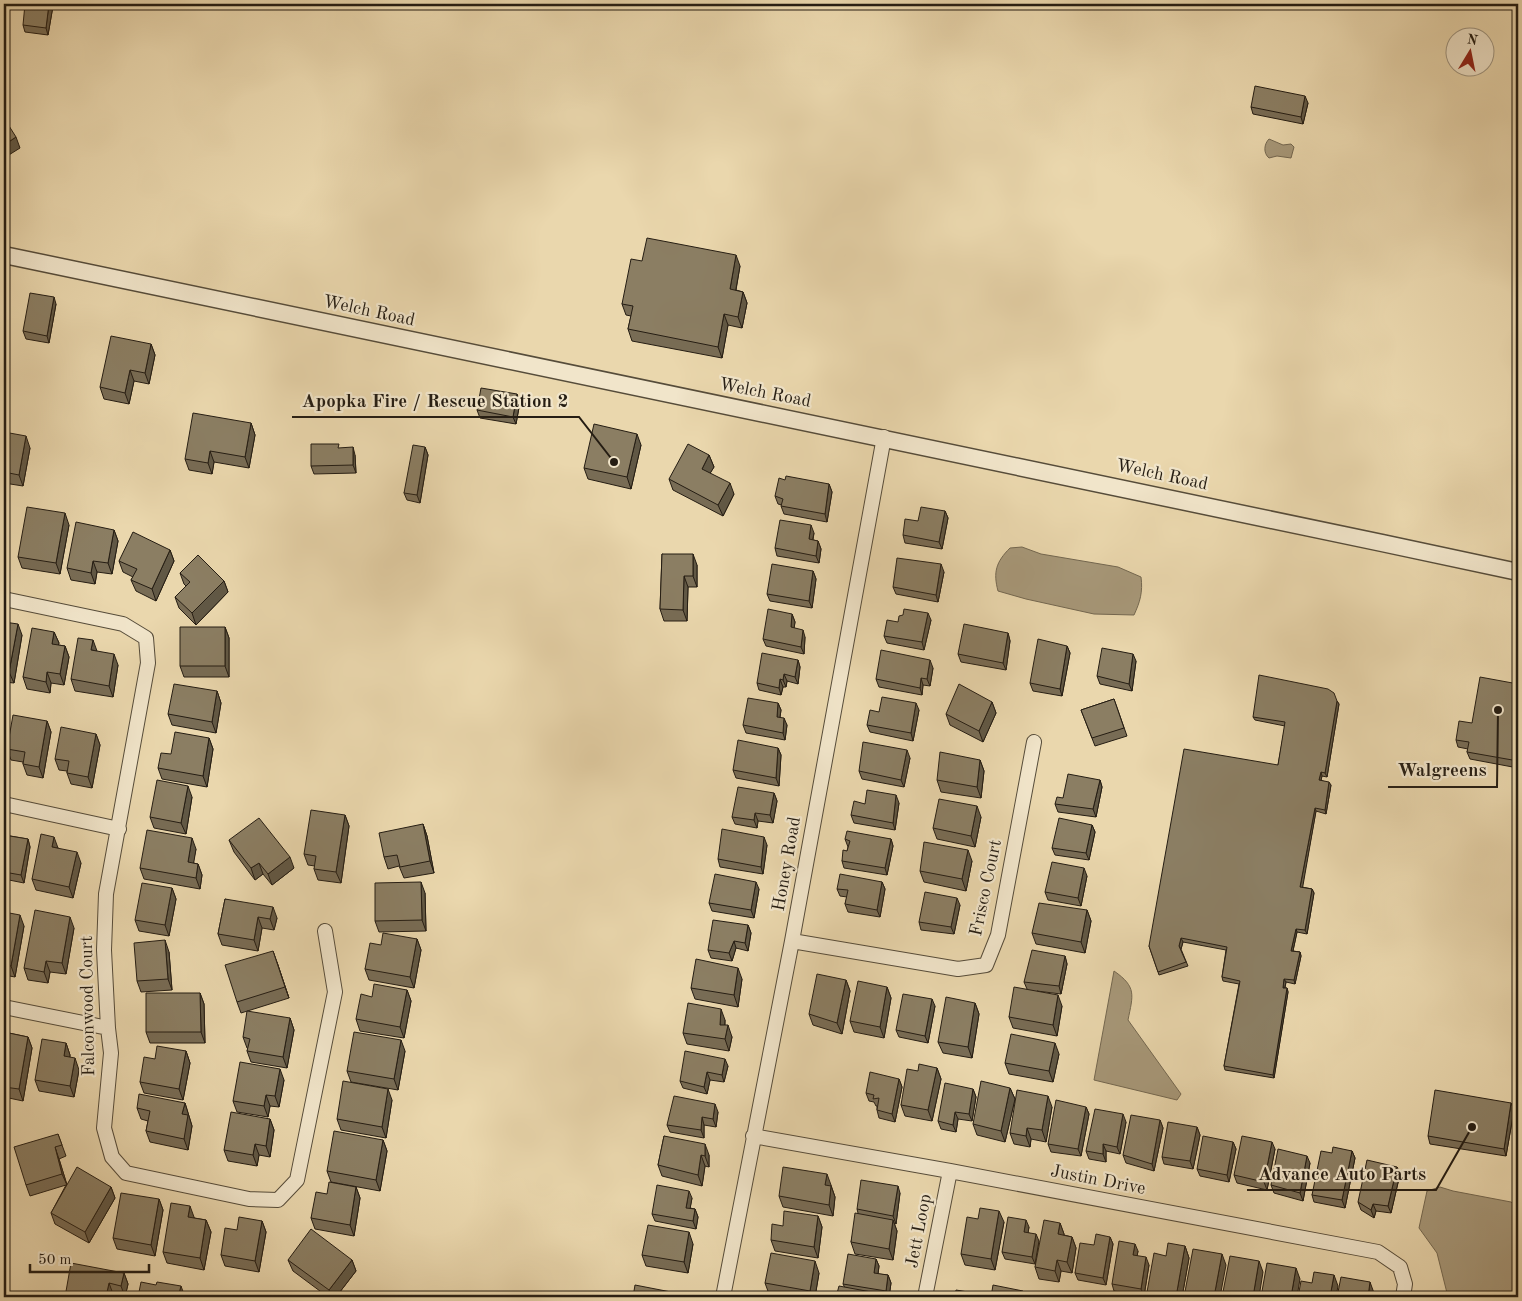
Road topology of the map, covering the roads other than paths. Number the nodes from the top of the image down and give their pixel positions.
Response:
1 (4, 255) edge
2 (884, 437) junction
3 (1518, 572) edge
4 (4, 599) edge
5 (1034, 742) dead end
6 (4, 804) edge
7 (119, 829) junction
8 (325, 930) dead end
9 (792, 941) junction
10 (4, 1007) edge
11 (108, 1028) junction
12 (753, 1136) junction
13 (950, 1171) junction
14 (723, 1297) edge
15 (925, 1297) edge
16 (1403, 1297) edge

1 - 2 street, Welch Road
2 - 3 street, Welch Road
2 - 9 street, Honey Road
4 - 7 street, Falconwood Court
5 - 9 street, Frisco Court
6 - 7 street
7 - 11 street, Falconwood Court
8 - 11 street, Falconwood Court
9 - 12 street, Honey Road
10 - 11 street
12 - 13 street, Justin Drive
12 - 14 street, Honey Road
13 - 15 street, Jett Loop
13 - 16 street, Justin Drive

